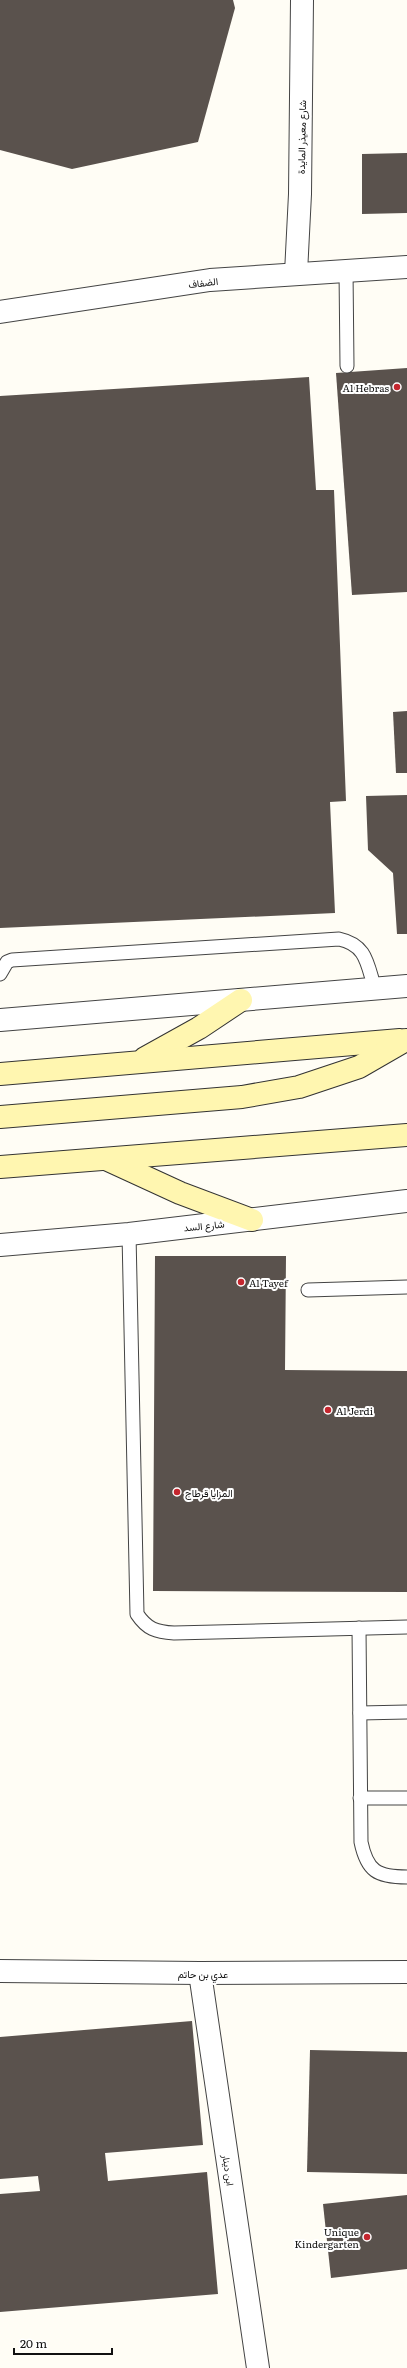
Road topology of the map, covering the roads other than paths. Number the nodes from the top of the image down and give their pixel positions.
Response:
1 (302, 0) edge
2 (407, 268) edge
3 (346, 270) junction
4 (296, 273) junction
5 (0, 312) edge
6 (347, 366) dead end
7 (0, 974) edge
8 (407, 986) edge
9 (375, 989) junction
10 (241, 1000) junction
11 (0, 1020) edge
12 (406, 1040) edge
13 (138, 1062) junction
14 (0, 1074) edge
15 (0, 1117) edge
16 (407, 1136) edge
17 (105, 1158) junction
18 (0, 1167) edge
19 (407, 1201) edge
20 (252, 1220) junction
21 (129, 1234) junction
22 (0, 1245) edge
23 (407, 1287) edge
24 (308, 1290) dead end
25 (407, 1627) edge
26 (359, 1628) junction
27 (407, 1712) edge
28 (360, 1713) junction
29 (360, 1798) junction
30 (407, 1798) edge
31 (407, 1877) edge
32 (0, 1970) edge
33 (407, 1972) edge
34 (200, 1973) junction
35 (258, 2368) edge

1 - 4 street, شارع معيذر المايدة
2 - 3 street, الضفاف
3 - 4 street, الضفاف
3 - 6 lane
4 - 5 street, الضفاف
7 - 9 lane
8 - 9 street
9 - 10 street
10 - 11 street
10 - 13 main road
12 - 13 main road
12 - 15 main road
13 - 14 main road
16 - 17 main road
17 - 18 main road
17 - 20 main road
19 - 20 street, شارع السد
20 - 21 street, شارع السد
21 - 22 street, شارع السد
21 - 26 lane
23 - 24 lane
25 - 26 lane
26 - 28 lane
27 - 28 lane
28 - 29 lane
29 - 30 lane
29 - 31 lane
32 - 34 street, عدي بن حاتم
33 - 34 street, عدي بن حاتم
34 - 35 street, ابن دينار

